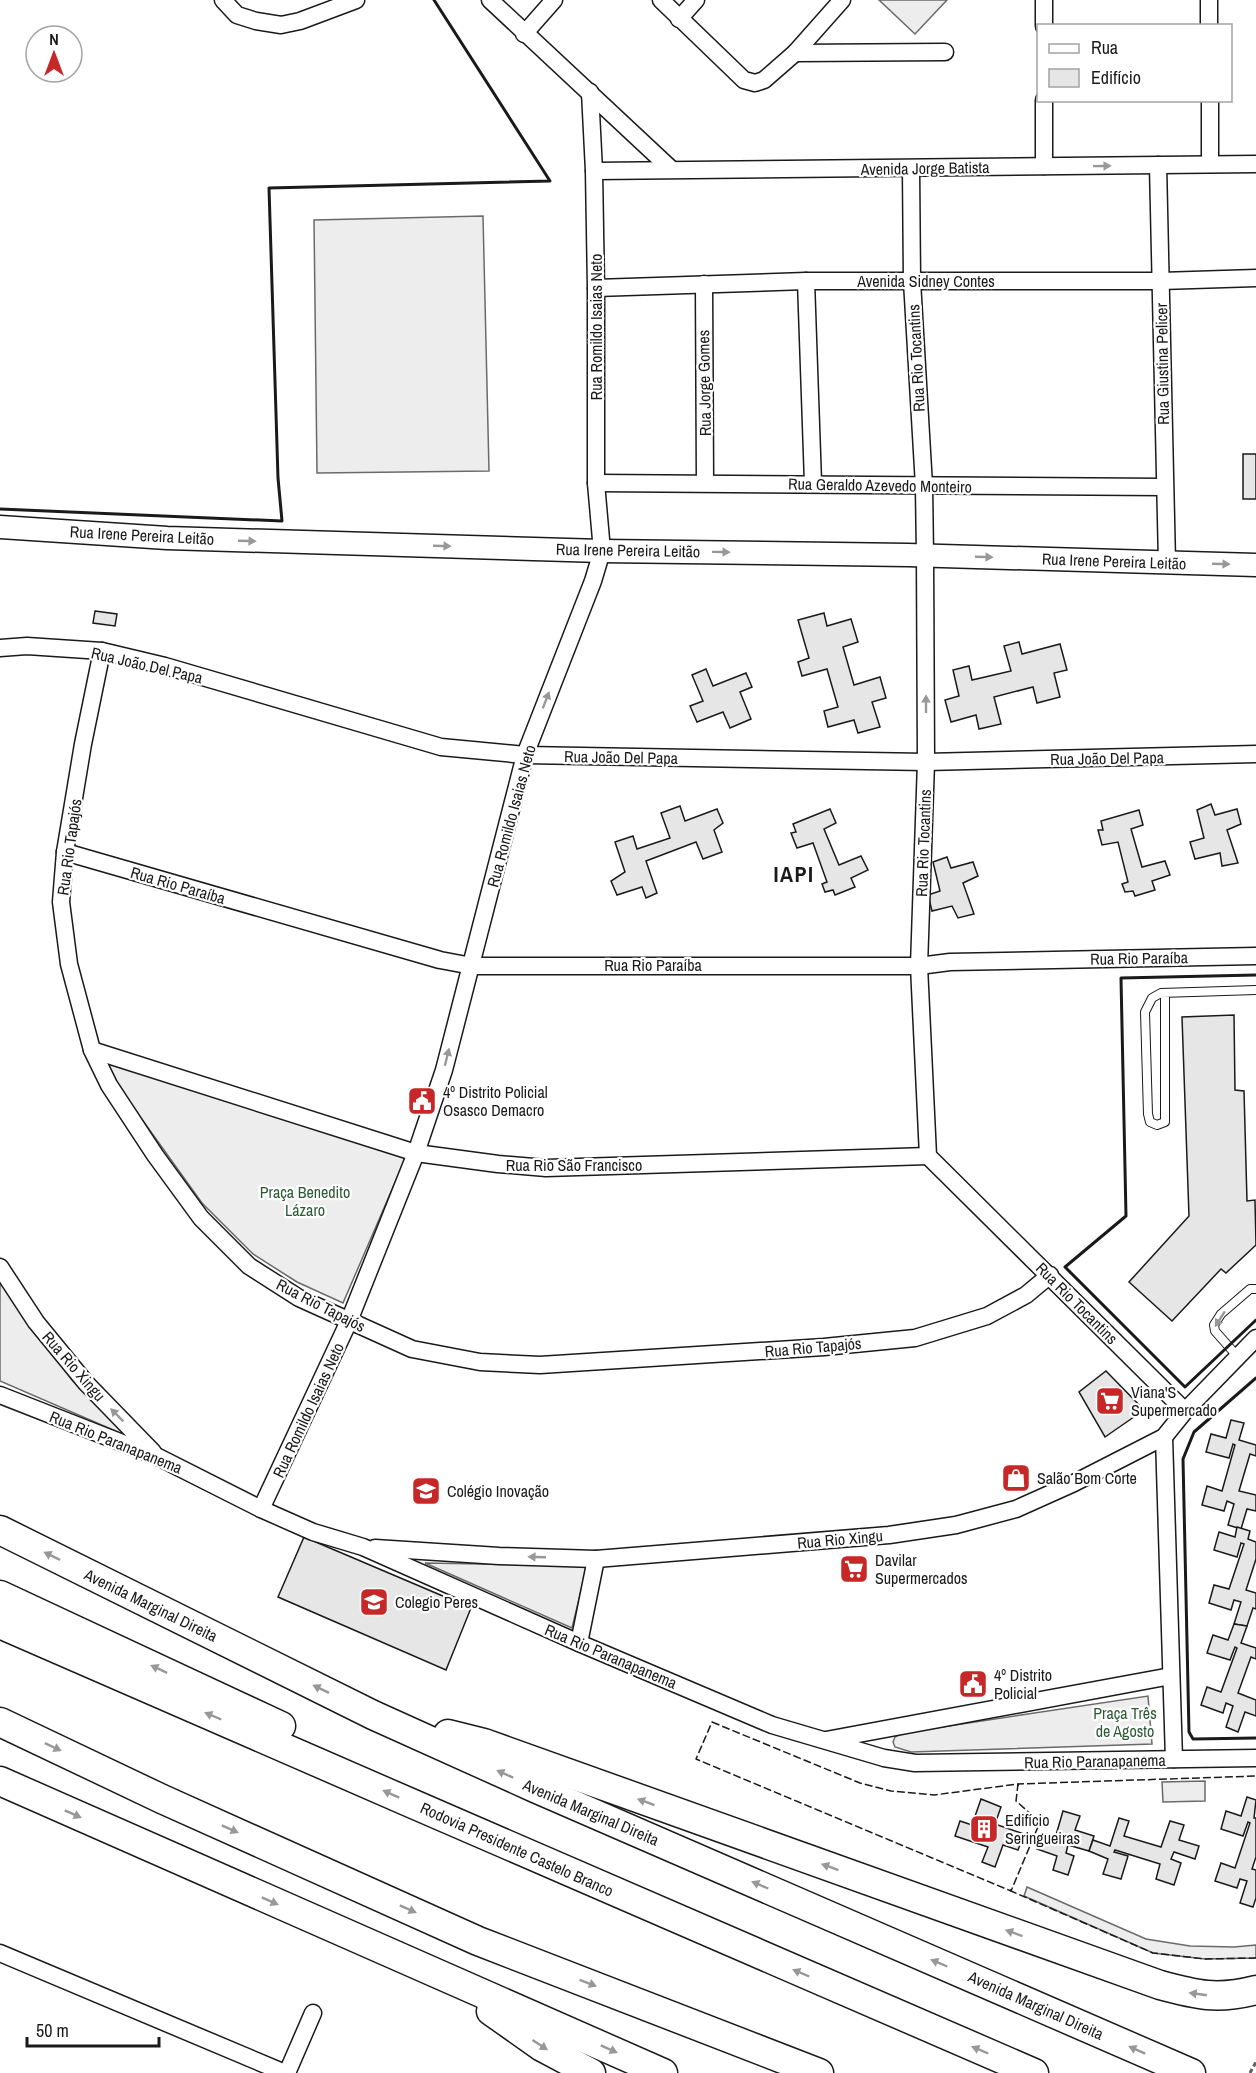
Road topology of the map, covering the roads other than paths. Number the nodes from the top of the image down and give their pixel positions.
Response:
1 (223, 0) edge
2 (356, 0) edge
3 (490, 0) edge
4 (554, 0) edge
5 (661, 0) edge
6 (696, 0) edge
7 (842, 0) edge
8 (1044, 0) edge
9 (1209, 0) edge
10 (679, 19) junction
11 (1044, 24) edge
12 (1209, 24) edge
13 (524, 34) junction
14 (945, 52) dead end
15 (795, 53) junction
16 (590, 92) junction
17 (1044, 102) edge
18 (1210, 102) edge
19 (1210, 164) junction
20 (1256, 164) edge
21 (1158, 165) junction
22 (1044, 166) junction
23 (671, 169) junction
24 (911, 169) junction
25 (594, 171) junction
26 (1256, 278) edge
27 (806, 281) junction
28 (912, 281) junction
29 (1161, 281) junction
30 (704, 284) junction
31 (596, 288) junction
32 (596, 483) junction
33 (705, 483) junction
34 (813, 483) junction
35 (924, 486) junction
36 (1164, 487) junction
37 (0, 527) edge
38 (602, 550) junction
39 (926, 556) junction
40 (1167, 563) junction
41 (1256, 565) edge
42 (0, 648) edge
43 (102, 651) junction
44 (1256, 754) edge
45 (525, 755) junction
46 (926, 762) junction
47 (65, 852) junction
48 (1256, 956) edge
49 (472, 966) junction
50 (919, 966) junction
51 (1256, 990) edge
52 (1165, 993) junction
53 (92, 1050) junction
54 (416, 1153) junction
55 (928, 1156) junction
56 (0, 1267) edge
57 (1050, 1275) junction
58 (1256, 1289) edge
59 (349, 1321) junction
60 (1256, 1338) edge
61 (1238, 1357) junction
62 (0, 1395) edge
63 (1185, 1411) junction
64 (1164, 1437) junction
65 (158, 1456) junction
66 (261, 1509) junction
67 (0, 1530) edge
68 (363, 1547) junction
69 (596, 1559) junction
70 (0, 1595) edge
71 (0, 1624) edge
72 (579, 1643) junction
73 (1171, 1676) junction
74 (373, 1715) junction
75 (0, 1722) edge
76 (822, 1741) junction
77 (1256, 1758) edge
78 (1174, 1760) junction
79 (337, 1770) junction
80 (0, 1781) edge
81 (0, 1953) edge
82 (440, 1975) junction
83 (1256, 1990) edge
84 (313, 2013) dead end
85 (286, 2073) edge
86 (591, 2073) edge
87 (663, 2073) edge
88 (819, 2073) edge
89 (1034, 2073) edge
90 (1191, 2073) edge

1 - 2 street
3 - 13 street
4 - 13 street
5 - 10 street
6 - 10 street
7 - 15 street
8 - 11 street
9 - 12 street
10 - 15 street
13 - 16 street
14 - 15 street
16 - 23 street
16 - 25 street, Rua Romildo Isaias Neto
17 - 22 street
18 - 19 street
19 - 20 street, Avenida Jorge Batista
19 - 21 street, Avenida Jorge Batista
22 -> 21 street, Avenida Jorge Batista
21 - 29 street, Rua Giustina Pelicer
22 - 24 street, Avenida Jorge Batista
23 - 24 street, Avenida Jorge Batista
23 - 25 street, Avenida Jorge Batista
24 - 28 street, Rua Rio Tocantins
25 - 31 street, Rua Romildo Isaias Neto
26 - 29 street, Avenida Sidney Contes
27 - 28 street, Avenida Sidney Contes
27 - 30 street, Avenida Sidney Contes
27 - 34 street
28 - 29 street, Avenida Sidney Contes
28 - 35 street, Rua Rio Tocantins
29 - 36 street, Rua Giustina Pelicer
30 - 31 street, Avenida Sidney Contes
30 - 33 street, Rua Jorge Gomes
31 - 32 street, Rua Romildo Isaias Neto
32 - 33 street, Rua Geraldo Azevedo Monteiro
32 - 38 street, Rua Romildo Isaias Neto
33 - 34 street, Rua Geraldo Azevedo Monteiro
34 - 35 street, Rua Geraldo Azevedo Monteiro
35 - 36 street, Rua Geraldo Azevedo Monteiro
35 - 39 street, Rua Rio Tocantins
36 - 40 street, Rua Giustina Pelicer
37 -> 38 street, Rua Irene Pereira Leitão
38 -> 39 street, Rua Irene Pereira Leitão
45 -> 38 street, Rua Romildo Isaias Neto
39 -> 40 street, Rua Irene Pereira Leitão
46 -> 39 street, Rua Rio Tocantins
40 -> 41 street, Rua Irene Pereira Leitão
42 - 43 street, Rua João Del Papa
43 - 45 street, Rua João Del Papa
43 - 47 street, Rua Rio Tapajós
44 - 46 street, Rua João Del Papa
45 - 46 street, Rua João Del Papa
45 - 49 street, Rua Romildo Isaias Neto
46 - 50 street, Rua Rio Tocantins
47 - 49 street, Rua Rio Paraíba
47 - 53 street, Rua Rio Tapajós
48 - 50 street, Rua Rio Paraíba
49 - 50 street, Rua Rio Paraíba
54 -> 49 street, Rua Romildo Isaias Neto
50 - 55 street, Rua Rio Tocantins
51 - 52 lane
52 - 52 lane
53 - 54 street, Rua Rio São Francisco
53 - 59 street, Rua Rio Tapajós
54 - 55 street, Rua Rio São Francisco
54 - 59 street, Rua Romildo Isaias Neto
55 - 57 street, Rua Rio Tocantins
65 -> 56 street, Rua Rio Xingu
57 - 59 street, Rua Rio Tapajós
57 - 63 street, Rua Rio Tocantins
58 -> 61 lane
59 - 66 street, Rua Romildo Isaias Neto
60 - 61 street, Rua Rio Xingu
61 - 63 street, Rua Rio Xingu
62 - 65 street, Rua Rio Paranapanema
63 - 64 street, Rua Rio Xingu
64 - 69 street, Rua Rio Xingu
64 - 73 street
65 - 66 street, Rua Rio Paranapanema
66 - 68 street, Rua Rio Paranapanema
74 -> 67 highway, Avenida Marginal Direita
69 -> 68 street, Rua Rio Xingu
68 - 72 street, Rua Rio Paranapanema
69 - 72 street
79 -> 70 highway
79 -> 71 highway, Rodovia Presidente Castelo Branco
72 - 76 street, Rua Rio Paranapanema
73 - 76 street
73 - 78 street
83 -> 74 highway
90 -> 74 highway, Avenida Marginal Direita
75 -> 88 highway
76 - 78 street, Rua Rio Paranapanema
77 - 78 street, Rua Rio Paranapanema
89 -> 79 highway, Rodovia Presidente Castelo Branco
80 -> 82 highway
81 - 85 street
82 -> 86 highway
82 -> 87 highway
84 - 85 street

